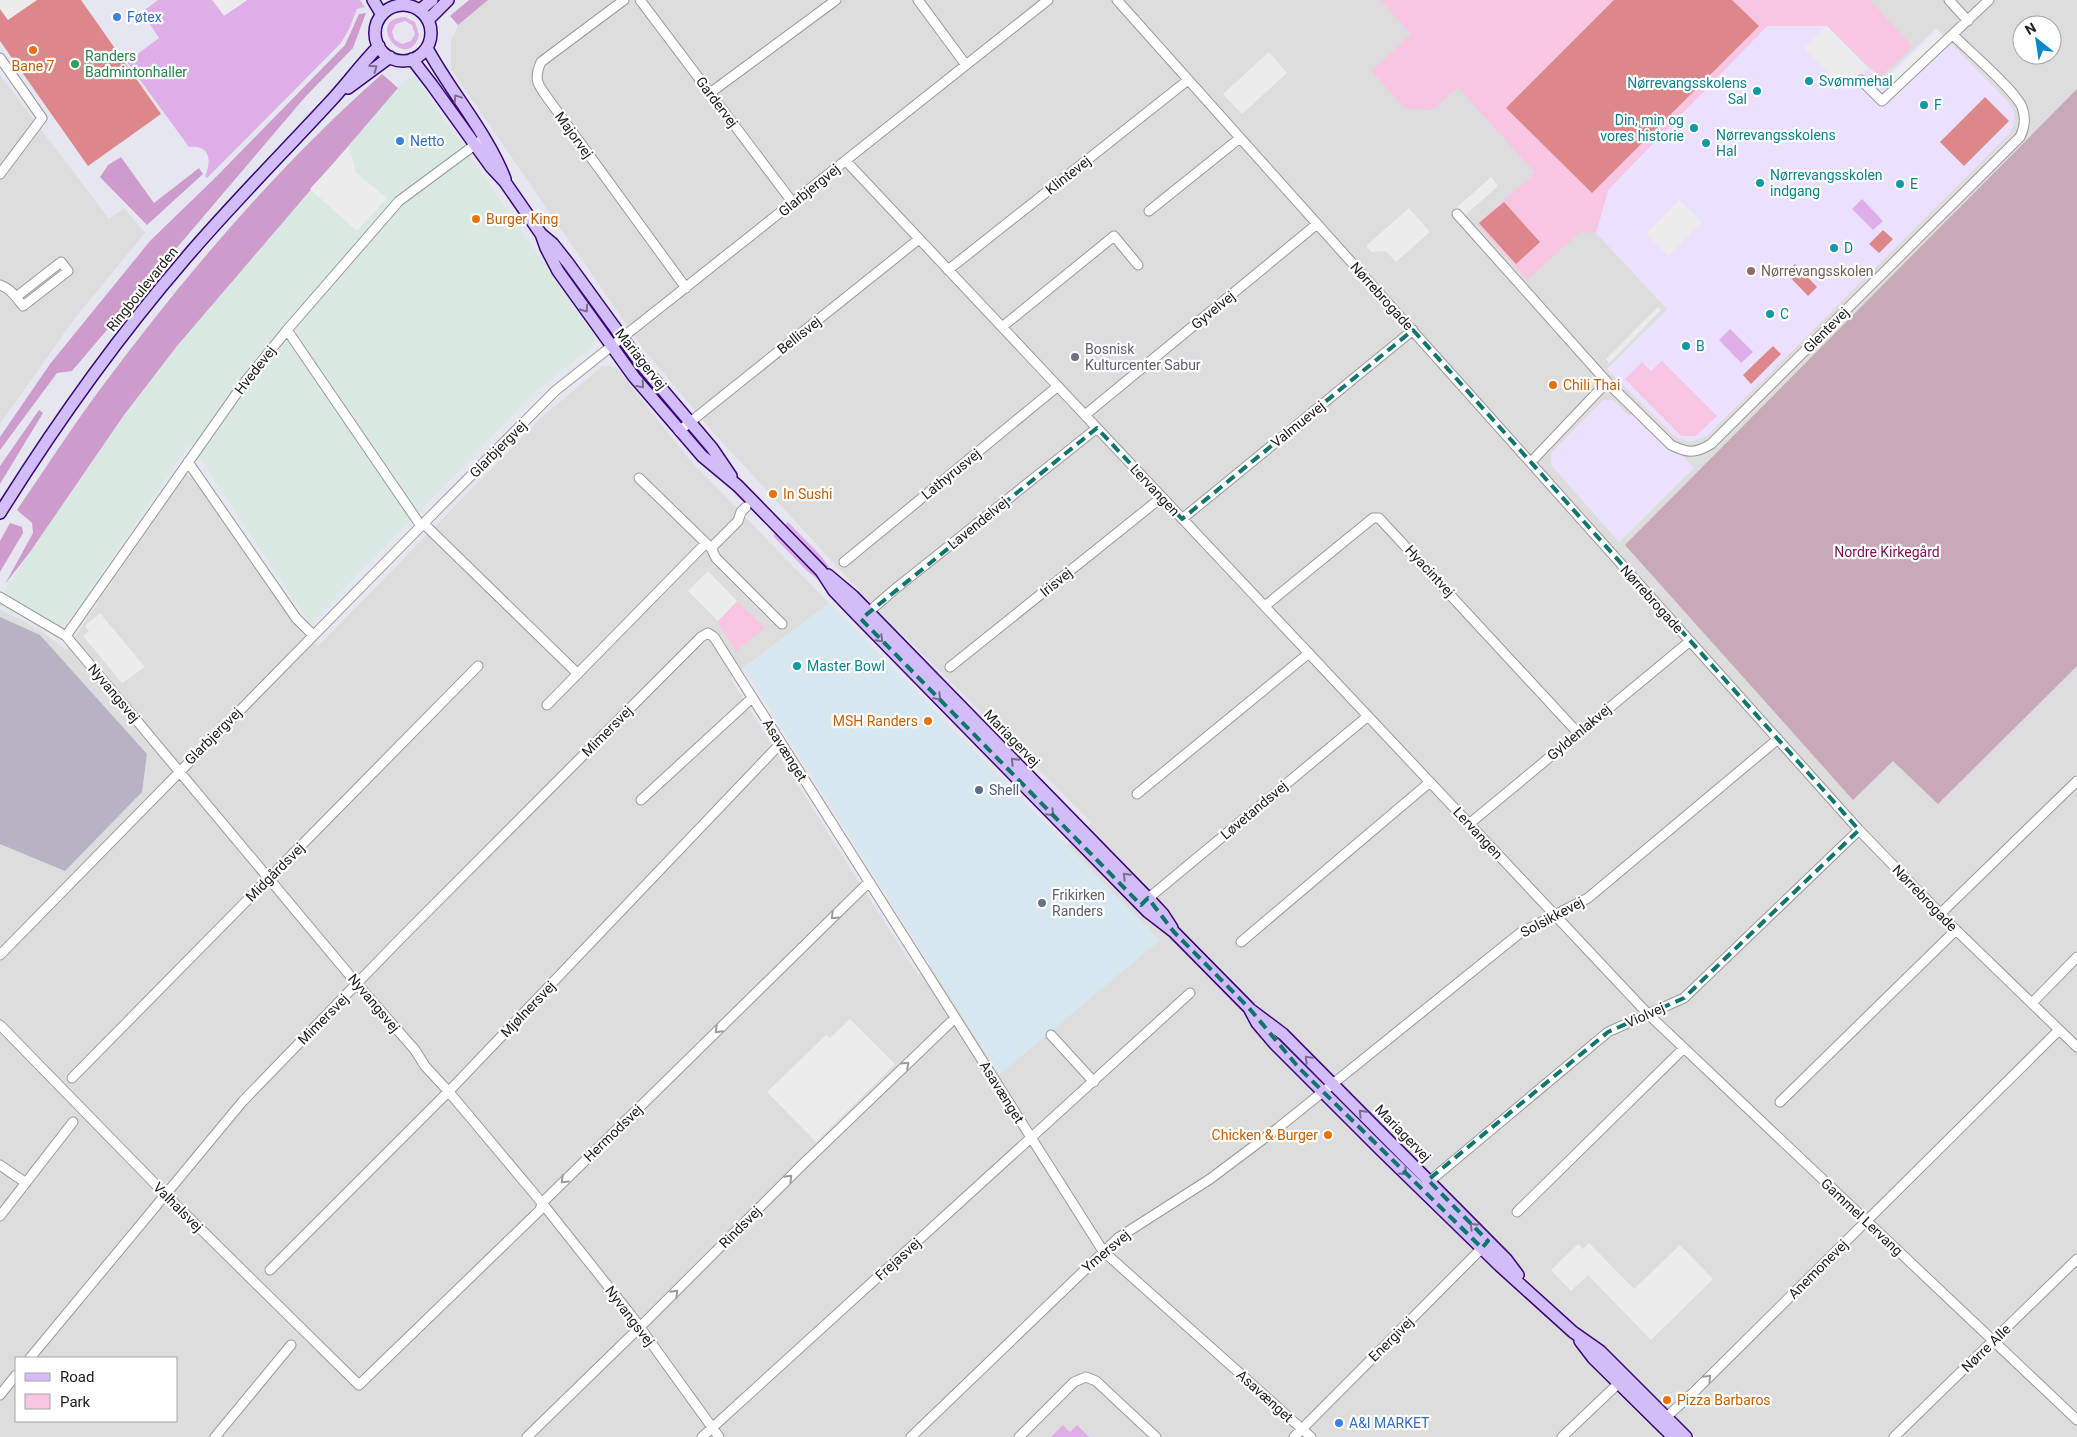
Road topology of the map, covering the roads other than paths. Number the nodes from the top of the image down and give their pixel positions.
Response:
1 (374, 0) edge
2 (432, 0) edge
3 (448, 0) edge
4 (624, 0) edge
5 (640, 0) edge
6 (836, 0) edge
7 (918, 0) edge
8 (1048, 0) edge
9 (1117, 0) edge
10 (1949, 0) edge
11 (1989, 0) edge
12 (391, 3) edge
13 (420, 10) junction
14 (382, 15) junction
15 (428, 20) junction
16 (1968, 21) junction
17 (1953, 35) junction
18 (379, 46) junction
19 (426, 48) junction
20 (390, 57) junction
21 (0, 58) edge
22 (412, 59) junction
23 (966, 65) junction
24 (1188, 80) junction
25 (1861, 80) dead end
26 (710, 93) junction
27 (331, 102) junction
28 (1240, 138) junction
29 (479, 142) junction
30 (846, 161) junction
31 (0, 174) edge
32 (793, 203) junction
33 (1149, 211) dead end
34 (1457, 214) dead end
35 (1318, 224) junction
36 (541, 234) junction
37 (919, 239) junction
38 (1138, 266) dead end
39 (948, 270) junction
40 (0, 285) edge
41 (686, 288) junction
42 (16, 297) junction
43 (1002, 327) junction
44 (287, 330) junction
45 (1413, 330) junction
46 (622, 338) junction
47 (612, 346) junction
48 (1607, 382) junction
49 (1058, 386) junction
50 (1085, 415) junction
51 (690, 422) junction
52 (1097, 428) junction
53 (679, 431) junction
54 (188, 462) junction
55 (1530, 462) junction
56 (639, 478) dead end
57 (738, 486) junction
58 (1162, 497) junction
59 (746, 507) dead end
60 (0, 513) edge
61 (1182, 519) junction
62 (422, 524) junction
63 (709, 546) junction
64 (844, 562) dead end
65 (0, 597) edge
66 (1265, 606) junction
67 (864, 615) junction
68 (782, 624) dead end
69 (313, 635) junction
70 (66, 636) junction
71 (701, 637) joint
72 (1690, 641) junction
73 (1308, 653) junction
74 (478, 666) dead end
75 (950, 667) dead end
76 (578, 674) junction
77 (752, 698) junction
78 (547, 705) dead end
79 (1368, 716) junction
80 (1578, 733) junction
81 (1778, 739) junction
82 (781, 743) junction
83 (179, 771) junction
84 (2077, 781) edge
85 (1430, 782) junction
86 (1137, 794) dead end
87 (641, 800) dead end
88 (1469, 824) junction
89 (1859, 830) junction
90 (269, 878) junction
91 (869, 882) junction
92 (1145, 902) junction
93 (1940, 914) junction
94 (1555, 915) junction
95 (1956, 930) junction
96 (1241, 942) dead end
97 (0, 955) edge
98 (2077, 957) edge
99 (358, 984) junction
100 (1190, 993) dead end
101 (2032, 1003) junction
102 (1248, 1008) junction
103 (1648, 1014) junction
104 (955, 1018) junction
105 (0, 1025) edge
106 (2059, 1030) junction
107 (1051, 1034) dead end
108 (2077, 1047) edge
109 (1684, 1048) junction
110 (72, 1078) dead end
111 (1094, 1082) junction
112 (1333, 1084) junction
113 (449, 1092) junction
114 (1323, 1092) junction
115 (1780, 1102) dead end
116 (73, 1122) dead end
117 (1031, 1139) junction
118 (0, 1165) edge
119 (26, 1183) junction
120 (1425, 1185) junction
121 (165, 1194) junction
122 (542, 1202) junction
123 (1517, 1212) dead end
124 (0, 1216) edge
125 (1866, 1221) junction
126 (1485, 1245) junction
127 (1103, 1251) junction
128 (2077, 1259) edge
129 (270, 1270) dead end
130 (640, 1327) junction
131 (1993, 1341) junction
132 (291, 1344) dead end
133 (31, 1357) edge
134 (15, 1376) edge
135 (1622, 1379) junction
136 (359, 1385) joint
137 (0, 1395) edge
138 (1664, 1420) junction
139 (2077, 1420) edge
140 (712, 1428) junction
141 (1302, 1429) junction
142 (215, 1437) edge
143 (527, 1437) edge
144 (702, 1437) edge
145 (719, 1437) edge
146 (911, 1437) edge
147 (1019, 1437) edge
148 (1156, 1437) edge
149 (1294, 1437) edge
150 (1311, 1437) edge
151 (1562, 1437) edge
152 (1673, 1437) edge
153 (1686, 1437) edge
154 (1894, 1437) edge

1 - 14 street
2 - 13 street
3 - 15 street
4 - 41 street, Majorvej
5 - 26 street, Gardervej
6 - 26 street
7 - 23 street
8 - 23 street, Glarbjergvej
9 - 24 street, Nørrebrogade
10 - 16 street
11 - 16 street
12 - 13 street
12 - 14 street
13 - 15 street
14 - 18 street
15 - 19 street
16 - 17 street
17 - 25 street
17 - 48 street, Glentevej
18 - 20 street
18 - 27 street, Ringboulevarden
19 - 22 street
29 -> 19 street, Mariagervej
20 - 22 street
27 -> 20 street, Ringboulevarden
21 - 31 street
22 - 29 street, Mariagervej
23 - 30 street, Glarbjergvej
24 - 28 street, Nørrebrogade
24 - 39 street, Klintevej
26 - 32 street, Gardervej
27 - 60 street, Ringboulevarden
28 - 33 street
28 - 35 street, Nørrebrogade
29 - 36 street, Mariagervej
29 - 44 street, Hvedevej
30 - 32 street, Glarbjergvej
30 - 37 street, Lervangen
32 - 41 street, Glarbjergvej
34 - 48 street, Glentevej
35 - 45 street, Nørrebrogade
35 - 50 street, Gyvelvej
36 - 46 street, Mariagervej
36 -> 47 street, Mariagervej
37 - 39 street, Lervangen
37 - 51 street, Bellisvej
38 - 43 street
39 - 43 street, Lervangen
40 - 42 street
41 - 46 street, Glarbjergvej
42 - 42 street
43 - 49 street, Lervangen
44 - 54 street, Hvedevej
44 - 62 street
45 - 55 street, Nørrebrogade
45 - 61 street, Valmuevej
46 - 47 street, Glarbjergvej
46 - 51 street, Mariagervej
47 -> 53 street, Mariagervej
47 - 62 street, Glarbjergvej
48 - 55 street
49 - 50 street, Lervangen
49 - 64 street, Lathyrusvej
50 - 52 street, Lervangen
51 - 53 street, Bellisvej
51 - 57 street, Mariagervej
52 - 58 street, Lervangen
52 - 67 street, Lavendelvej
53 - 57 street, Mariagervej
54 - 69 street
54 - 70 street, Hvedevej
55 - 72 street, Nørrebrogade
56 - 63 street
57 - 67 street, Mariagervej
58 - 61 street, Lervangen
58 - 75 street, Irisvej
59 - 63 street
61 - 66 street, Lervangen
62 - 69 street, Glarbjergvej
62 - 76 street
63 - 68 street
63 - 76 street
65 - 70 street, Nyvangsvej
66 - 73 street, Lervangen
66 - 80 street, Hyacintvej
67 - 92 street, Mariagervej
69 - 83 street, Glarbjergvej
70 - 83 street, Nyvangsvej
71 - 77 street, Asavænget
71 - 99 street, Mimersvej
72 - 80 street, Gyldenlakvej
72 - 81 street, Nørrebrogade
73 - 79 street, Lervangen
73 - 86 street
74 - 90 street, Midgårdsvej
76 - 78 street
77 - 82 street, Asavænget
77 - 87 street
79 - 85 street, Lervangen
79 - 92 street, Løvetandsvej
80 - 88 street, Gyldenlakvej
81 - 89 street, Nørrebrogade
81 - 94 street, Solsikkevej
82 - 91 street, Asavænget
82 - 113 street, Mjølnersvej
83 - 90 street, Nyvangsvej
83 - 97 street, Glarbjergvej
84 - 93 street
85 - 88 street, Lervangen
85 - 96 street
88 - 94 street, Lervangen
89 - 93 street, Nørrebrogade
89 - 103 street, Violvej
90 - 99 street, Nyvangsvej
90 - 110 street, Midgårdsvej
91 - 104 street, Asavænget
91 -> 122 street, Hermodsvej
92 - 102 street, Mariagervej
93 - 95 street, Nørrebrogade
94 - 103 street, Lervangen
94 - 112 street, Solsikkevej
95 - 101 street, Nørrebrogade
95 - 115 street
98 - 101 street
99 - 113 street, Nyvangsvej
99 - 121 street, Mimersvej
100 - 111 street, Frejasvej
101 - 106 street, Nørrebrogade
112 -> 102 street, Mariagervej
102 - 114 street, Mariagervej
103 - 109 street, Gammel Lervang
103 - 120 street, Violvej
104 - 117 street, Asavænget
130 -> 104 street, Rindsvej
105 - 121 street, Valhalsvej
106 - 108 street, Nørrebrogade
106 - 125 street, Anemonevej
107 - 111 street
109 - 123 street
109 - 125 street, Gammel Lervang
111 - 117 street, Frejasvej
112 - 114 street, Solsikkevej
120 -> 112 street, Mariagervej
113 - 122 street, Nyvangsvej
113 - 129 street, Mjølnersvej
114 -> 120 street, Mariagervej
114 - 127 street, Ymersvej
116 - 119 street
117 - 127 street, Asavænget
117 - 140 street, Frejasvej
118 - 119 street
119 - 124 street
120 - 126 street, Mariagervej
121 - 133 street, Mimersvej
121 - 136 street, Valhalsvej
122 - 130 street, Nyvangsvej
122 - 136 street, Hermodsvej
125 - 131 street, Gammel Lervang
138 -> 125 street, Anemonevej
126 - 135 street, Mariagervej
126 - 141 street, Energivej
127 - 141 street, Asavænget
127 - 146 street, Ymersvej
128 - 131 street, Nørre Alle
130 - 140 street, Nyvangsvej
130 - 143 street, Rindsvej
131 - 139 street, Gammel Lervang
131 - 154 street, Nørre Alle
132 - 142 street
134 - 137 street
135 - 138 street, Mariagervej
135 - 151 street
138 - 152 street, Mariagervej
138 - 153 street, Mariagervej
140 - 144 street, Frejasvej
140 - 145 street, Nyvangsvej
141 - 149 street, Energivej
141 - 150 street, Asavænget
147 - 148 street

